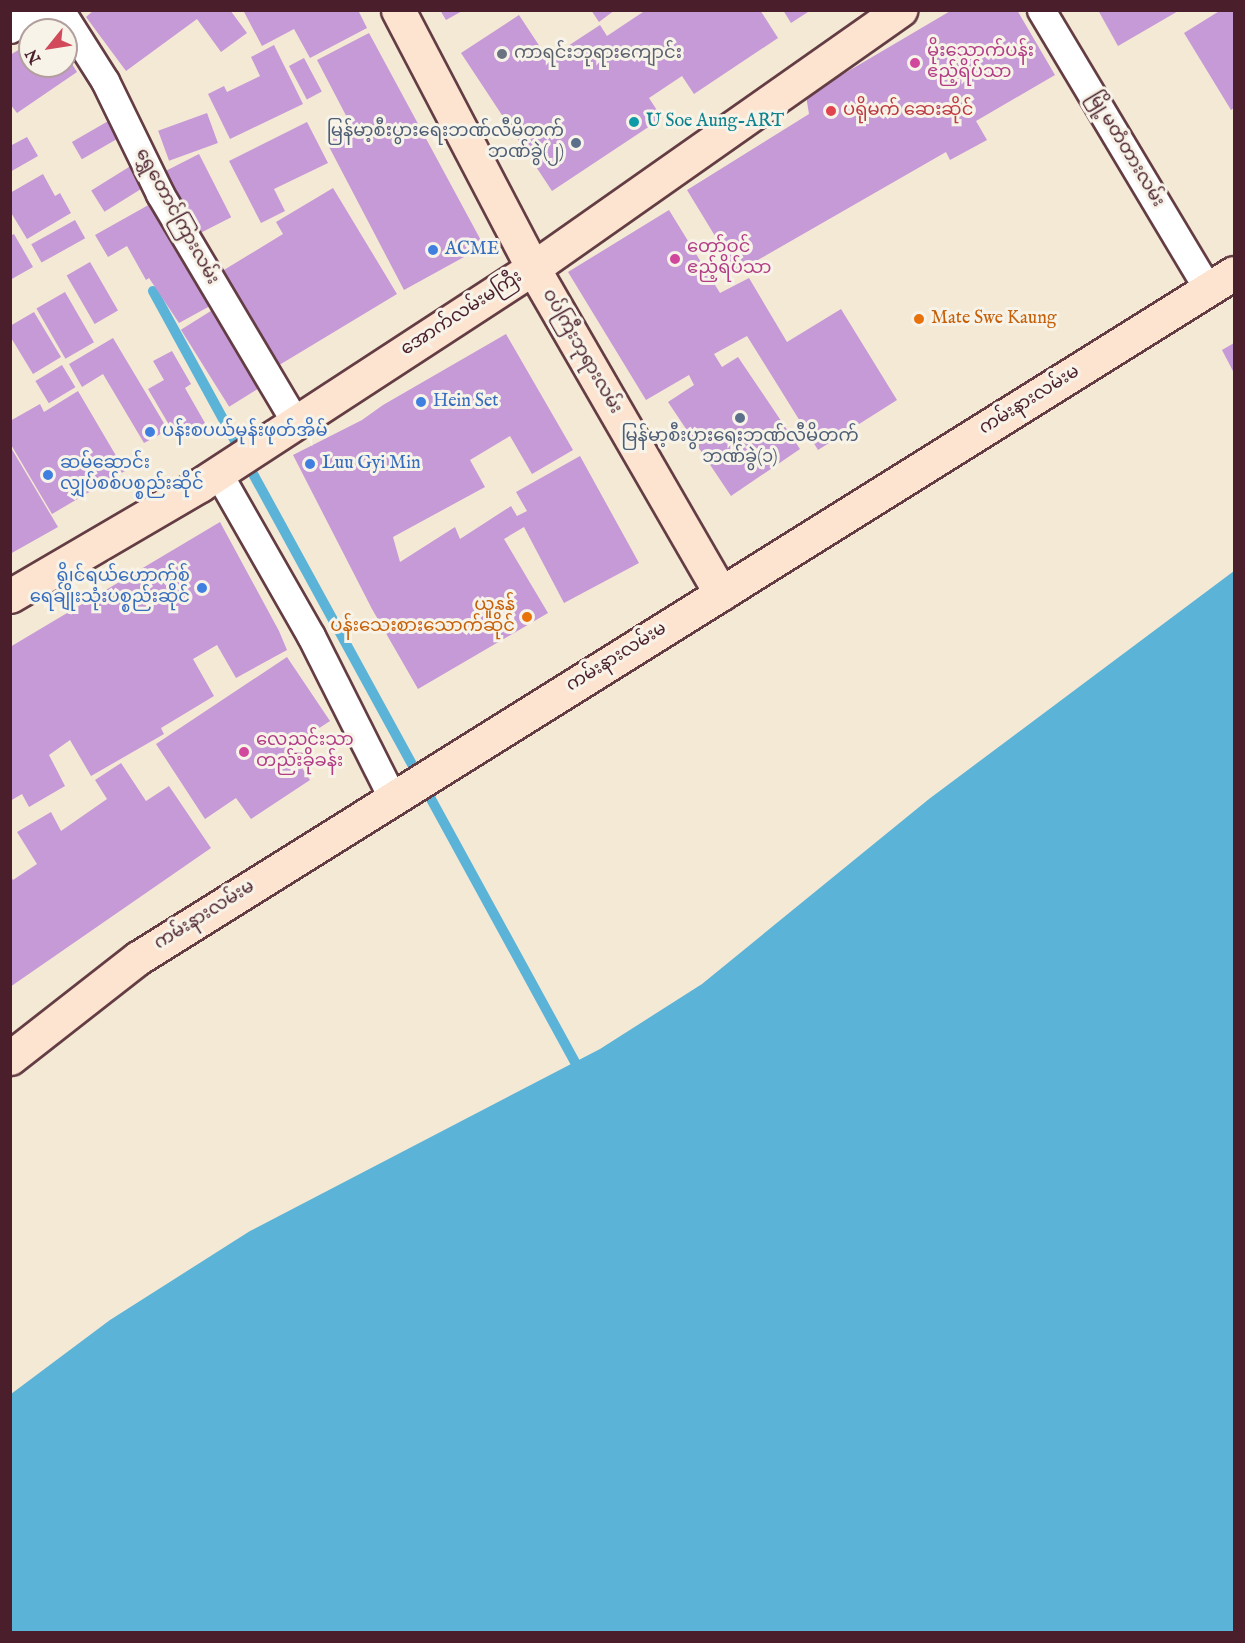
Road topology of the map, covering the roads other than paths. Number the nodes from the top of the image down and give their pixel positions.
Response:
1 (38, 10) edge
2 (60, 10) edge
3 (398, 10) edge
4 (900, 10) edge
5 (1041, 10) edge
6 (10, 29) edge
7 (534, 268) junction
8 (1221, 281) edge
9 (295, 421) junction
10 (218, 473) junction
11 (721, 594) junction
12 (10, 596) edge
13 (393, 799) junction
14 (10, 1058) edge

1 - 6 street
2 - 9 street, ရွှေတောင်ကြားလမ်း
3 - 7 main road, ဝပ်ကြီးဘုရားလမ်း
4 - 7 main road, အောက်လမ်းမကြီး
5 - 8 street, မြို့မတံတားလမ်း
7 - 9 main road, အောက်လမ်းမကြီး
7 - 11 main road, ဝပ်ကြီးဘုရားလမ်း
8 - 11 main road, ကမ်းနားလမ်းမ
9 - 10 main road, အောက်လမ်းမကြီး
10 - 12 main road, အောက်လမ်းမကြီး
10 - 13 street
11 - 13 main road, ကမ်းနားလမ်းမ
13 - 14 main road, ကမ်းနားလမ်းမ

